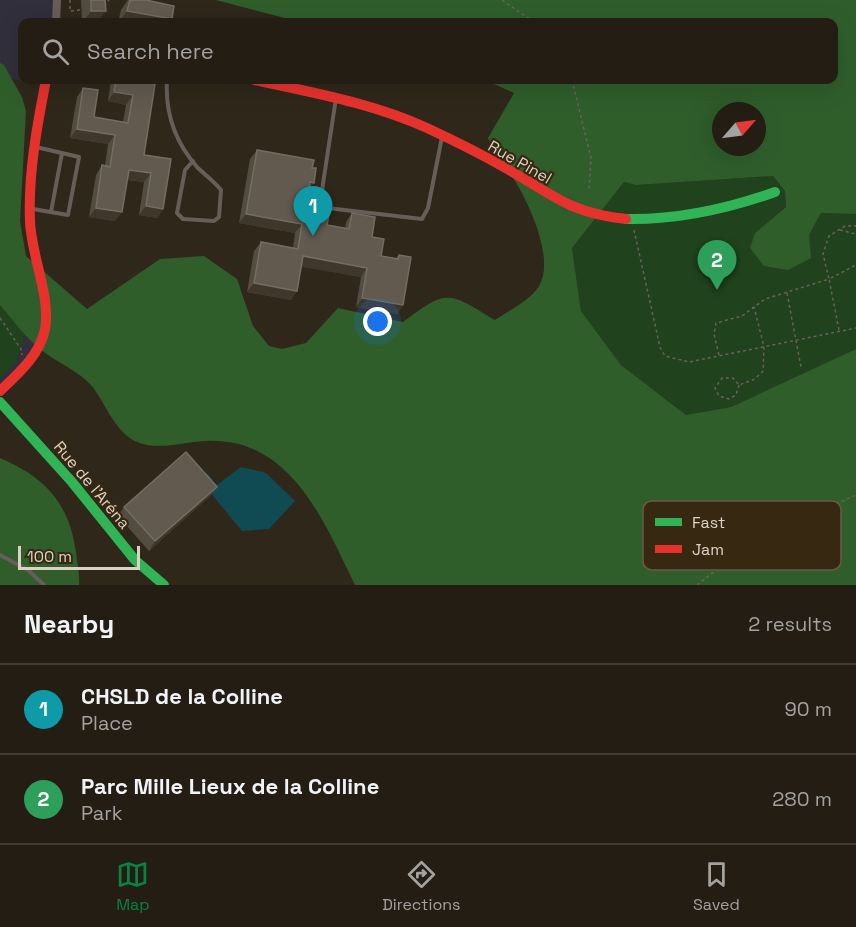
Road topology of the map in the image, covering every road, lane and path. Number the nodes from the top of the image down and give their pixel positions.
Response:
1 (57, 0) edge
2 (70, 0) edge
3 (109, 0) edge
4 (502, 0) edge
5 (81, 10) dead end
6 (98, 10) edge
7 (57, 18) edge
8 (528, 18) edge
9 (45, 84) edge
10 (167, 84) edge
11 (274, 84) edge
12 (573, 84) edge
13 (336, 97) junction
14 (442, 137) junction
15 (35, 146) junction
16 (62, 153) junction
17 (193, 161) junction
18 (589, 190) dead end
19 (775, 192) dead end
20 (30, 208) junction
21 (51, 212) junction
22 (631, 220) junction
23 (856, 226) edge
24 (839, 230) junction
25 (856, 234) edge
26 (856, 265) edge
27 (829, 279) junction
28 (786, 292) junction
29 (753, 307) junction
30 (0, 318) edge
31 (856, 328) edge
32 (840, 331) junction
33 (796, 340) junction
34 (764, 346) junction
35 (719, 356) junction
36 (801, 367) dead end
37 (23, 370) junction
38 (739, 385) junction
39 (0, 391) edge
40 (0, 402) edge
41 (856, 495) edge
42 (841, 502) edge
43 (0, 555) edge
44 (716, 570) edge
45 (44, 585) edge
46 (164, 585) edge
47 (697, 585) edge

1 - 7 street
2 - 5 path
3 - 6 path
4 - 8 path
9 - 15 street
10 - 17 lane
11 - 13 street, Rue Pinel
12 - 18 path
13 - 14 street, Rue Pinel
13 - 14 lane
14 - 22 street, Rue Pinel
15 - 16 lane
15 - 20 street
16 - 21 lane
16 - 21 lane
17 - 17 lane
19 - 22 street, Rue Pinel
20 - 21 lane
20 - 37 street
22 - 35 path
23 - 24 path
24 - 25 path
24 - 27 path
26 - 27 path
27 - 28 path
27 - 32 path
28 - 29 path
28 - 33 path
29 - 34 path
29 - 35 path
30 - 37 path
31 - 32 path
32 - 33 path
33 - 34 path
33 - 36 path
34 - 35 path
34 - 38 path
37 - 39 street
38 - 38 path
40 - 46 street, Rue de l'Aréna
41 - 42 path
43 - 45 lane
44 - 47 path

